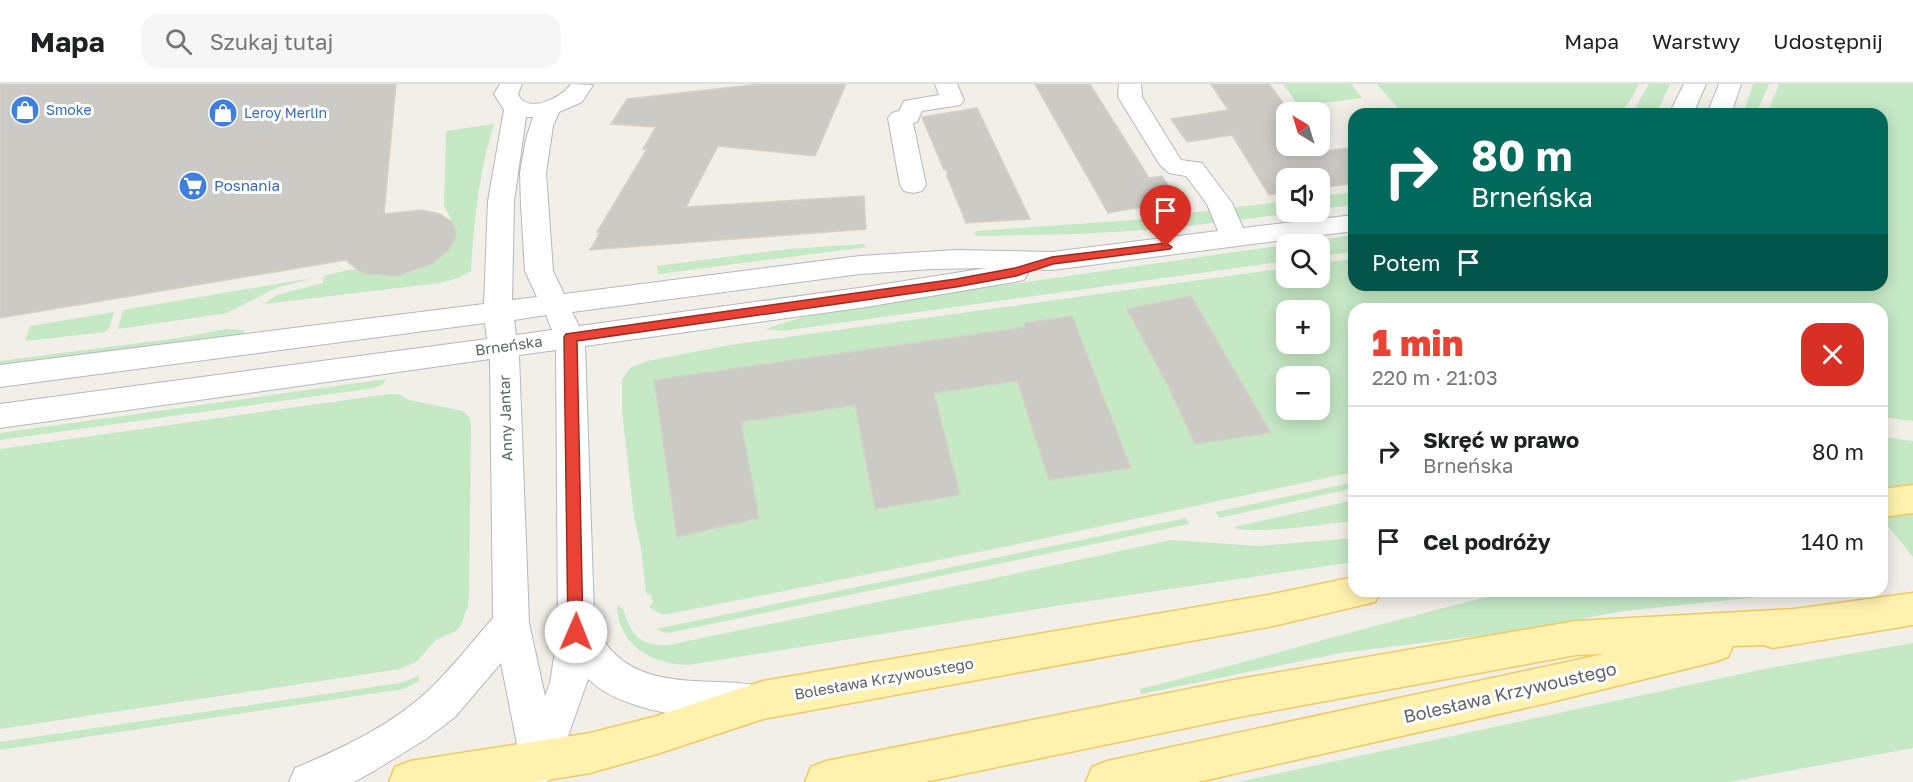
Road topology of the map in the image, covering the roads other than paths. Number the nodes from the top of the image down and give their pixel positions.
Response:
1 (581, 84) edge
2 (590, 84) edge
3 (600, 84) edge
4 (946, 84) edge
5 (1130, 84) edge
6 (1695, 84) edge
7 (1730, 84) edge
8 (513, 90) edge
9 (1684, 108) edge
10 (1721, 108) edge
11 (549, 109) junction
12 (538, 139) junction
13 (913, 185) dead end
14 (1348, 224) edge
15 (1234, 238) junction
16 (1052, 261) junction
17 (553, 304) junction
18 (498, 311) junction
19 (570, 337) junction
20 (504, 347) junction
21 (0, 376) edge
22 (0, 416) edge
23 (1913, 500) edge
24 (1888, 502) edge
25 (1348, 594) edge
26 (576, 608) junction
27 (1913, 609) edge
28 (511, 623) junction
29 (1794, 626) junction
30 (763, 700) junction
31 (539, 775) edge
32 (309, 782) edge
33 (410, 782) edge
34 (826, 782) edge
35 (1107, 782) edge

1 - 2 street
1 - 11 street, Anny Jantar
3 - 12 street
4 - 13 street
5 - 15 street
6 - 9 street
7 - 10 street
8 - 11 street, Anny Jantar
8 - 18 street, Anny Jantar
11 - 12 street
12 - 17 street
14 - 15 street, Brneńska
15 - 16 street, Brneńska
16 - 17 street, Brneńska
16 - 19 street, Brneńska
17 - 18 street, Brneńska
17 - 19 street
18 - 20 street, Anny Jantar
18 - 21 street, Brneńska
19 - 20 street, Brneńska
19 - 26 street
20 - 22 street, Brneńska
20 - 28 street, Anny Jantar
23 - 24 main road
25 - 30 main road, Bolesława Krzywoustego
26 - 30 street
26 - 31 street
27 - 29 main road, Bolesława Krzywoustego
28 - 31 street, Anny Jantar
28 - 32 street
29 - 34 main road
29 - 35 main road, Bolesława Krzywoustego
30 - 31 main road, Bolesława Krzywoustego
31 - 33 main road, Bolesława Krzywoustego

